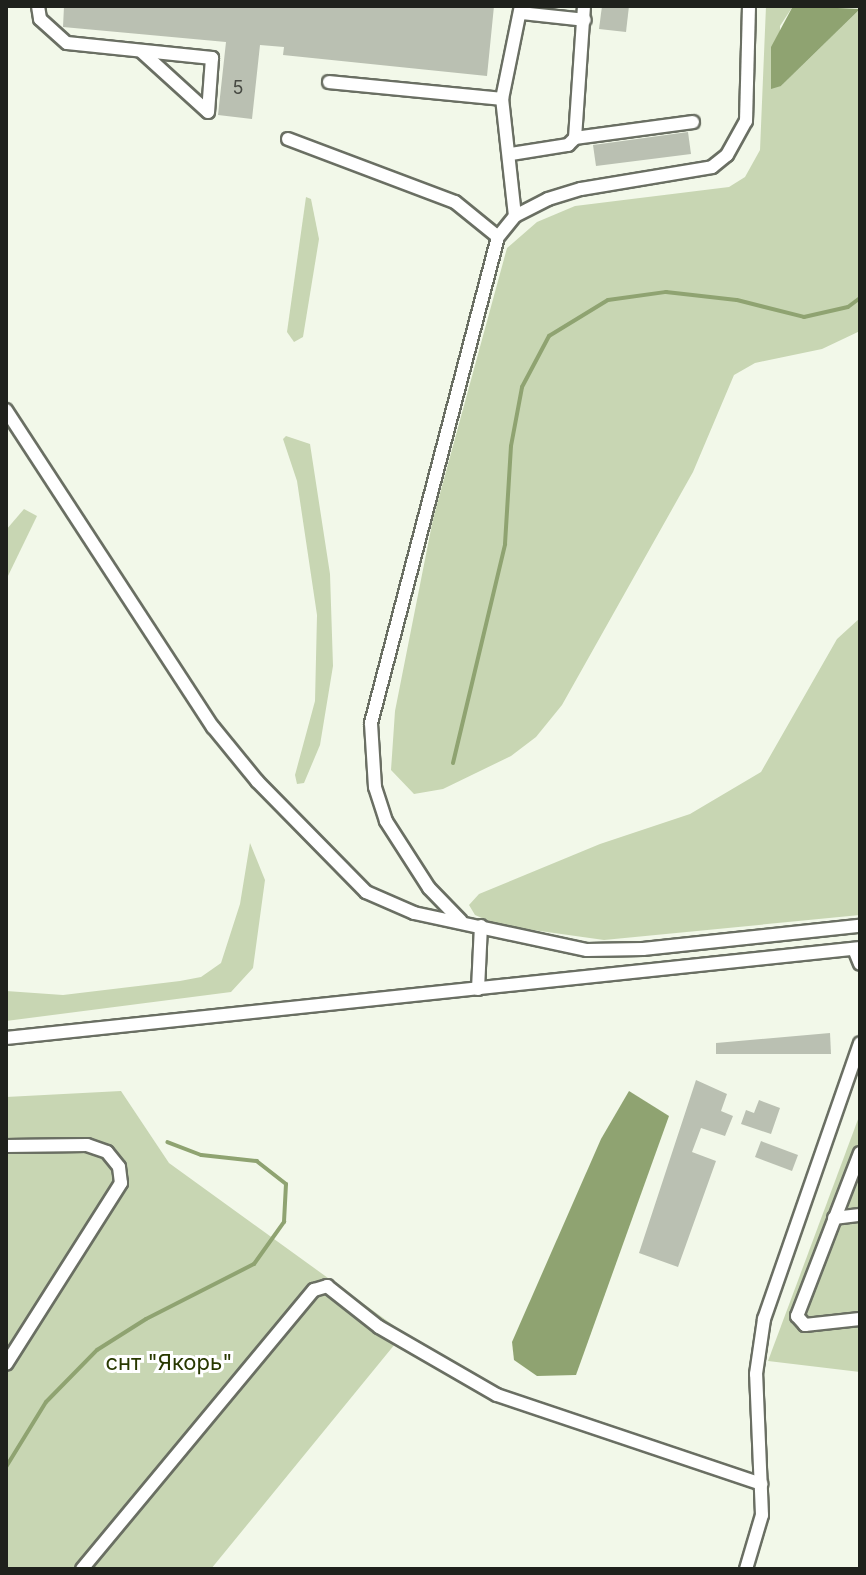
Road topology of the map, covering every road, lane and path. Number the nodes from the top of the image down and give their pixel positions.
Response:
1 (38, 6) edge
2 (584, 6) edge
3 (749, 6) edge
4 (521, 10) edge
5 (585, 20) junction
6 (141, 52) junction
7 (329, 82) dead end
8 (502, 99) junction
9 (693, 122) dead end
10 (575, 138) junction
11 (288, 139) dead end
12 (511, 154) junction
13 (515, 216) junction
14 (498, 237) junction
15 (6, 410) edge
16 (461, 921) junction
17 (481, 926) junction
18 (860, 926) edge
19 (857, 948) edge
20 (860, 964) edge
21 (478, 989) junction
22 (6, 1038) edge
23 (860, 1043) edge
24 (6, 1146) edge
25 (860, 1153) edge
26 (860, 1215) edge
27 (834, 1218) junction
28 (860, 1319) edge
29 (6, 1364) edge
30 (761, 1484) junction
31 (82, 1569) edge
32 (746, 1569) edge

1 - 6 street
2 - 5 street
3 - 13 street
4 - 5 street
4 - 8 street
5 - 10 street
6 - 6 street
7 - 8 street
8 - 12 street
9 - 10 street
10 - 12 street
11 - 14 street
12 - 13 street
13 - 14 street
14 - 16 street
15 - 16 street
16 - 17 street
17 - 18 street
17 - 21 street
19 - 20 street
19 - 21 street
21 - 22 street
23 - 30 street
24 - 29 street
25 - 27 street
26 - 27 street
27 - 28 street
30 - 31 street
30 - 32 street

